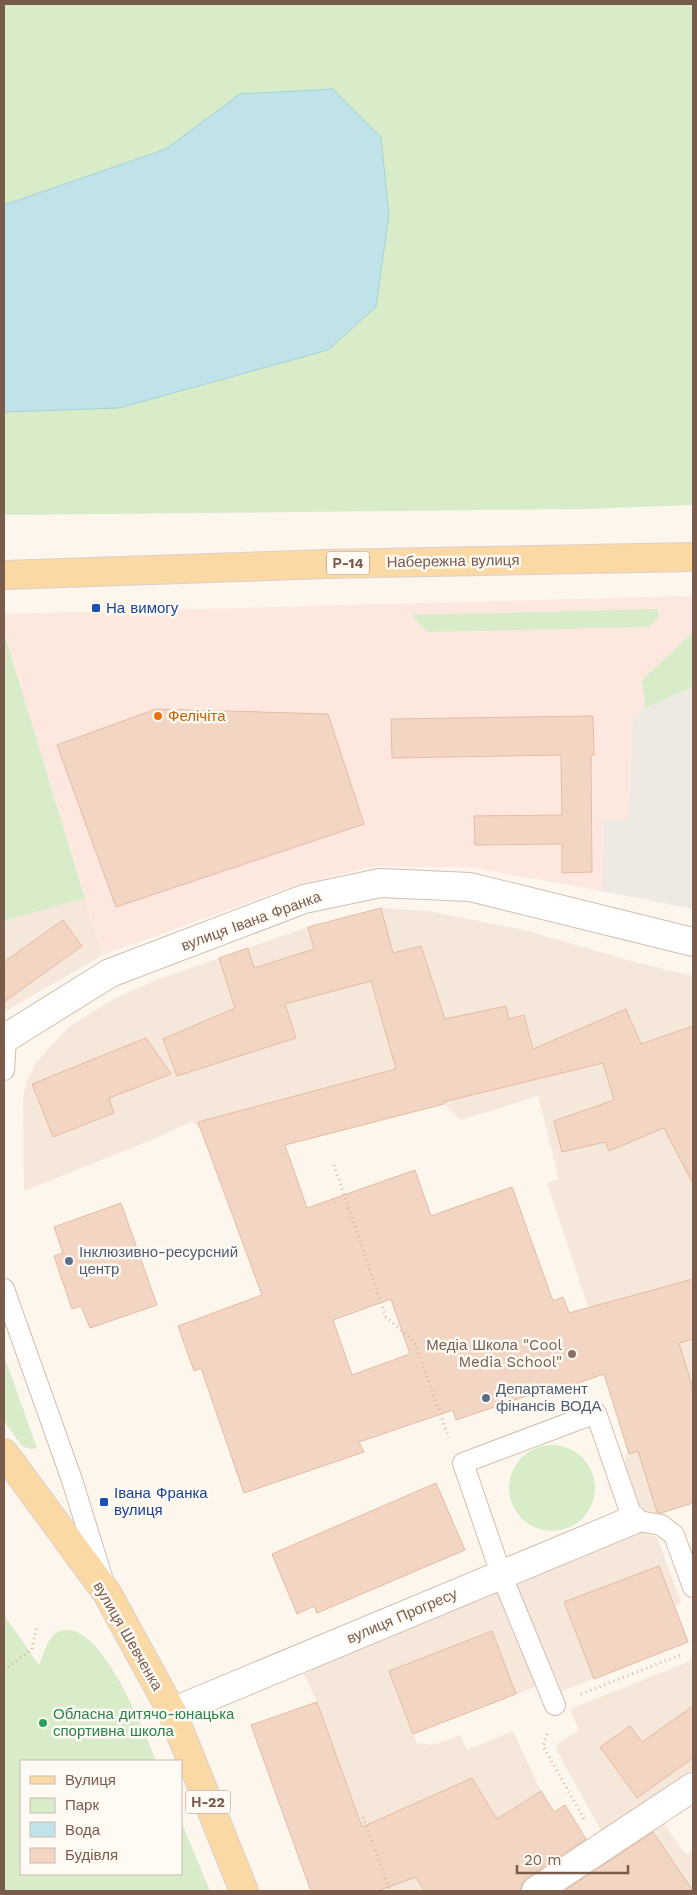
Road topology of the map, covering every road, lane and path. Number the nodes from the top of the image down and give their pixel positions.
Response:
1 (693, 557) edge
2 (4, 574) edge
3 (693, 942) edge
4 (5, 1039) edge
5 (4, 1070) edge
6 (334, 1165) dead end
7 (4, 1290) edge
8 (4, 1453) edge
9 (463, 1462) junction
10 (633, 1520) junction
11 (501, 1574) junction
12 (693, 1587) edge
13 (106, 1593) junction
14 (37, 1626) dead end
15 (680, 1655) dead end
16 (4, 1670) edge
17 (555, 1705) junction
18 (172, 1712) junction
19 (693, 1787) edge
20 (363, 1817) dead end
21 (601, 1850) junction
22 (244, 1891) edge
23 (390, 1891) edge
24 (536, 1891) edge

1 - 2 main road, Набережна вулиця / Р-14
3 - 4 street, вулиця Івана Франка
4 - 5 lane
6 - 9 path
7 - 13 lane
8 - 13 main road, вулиця Шевченка / Н-22
9 - 10 lane
9 - 11 lane
10 - 11 street, вулиця Прогресу
10 - 12 lane
11 - 17 lane
11 - 18 street, вулиця Прогресу
13 - 18 main road, вулиця Шевченка / Н-22
14 - 16 path
15 - 17 path
17 - 21 path
18 - 22 main road, вулиця Шевченка / Н-22
19 - 21 street
20 - 23 path
21 - 24 street

